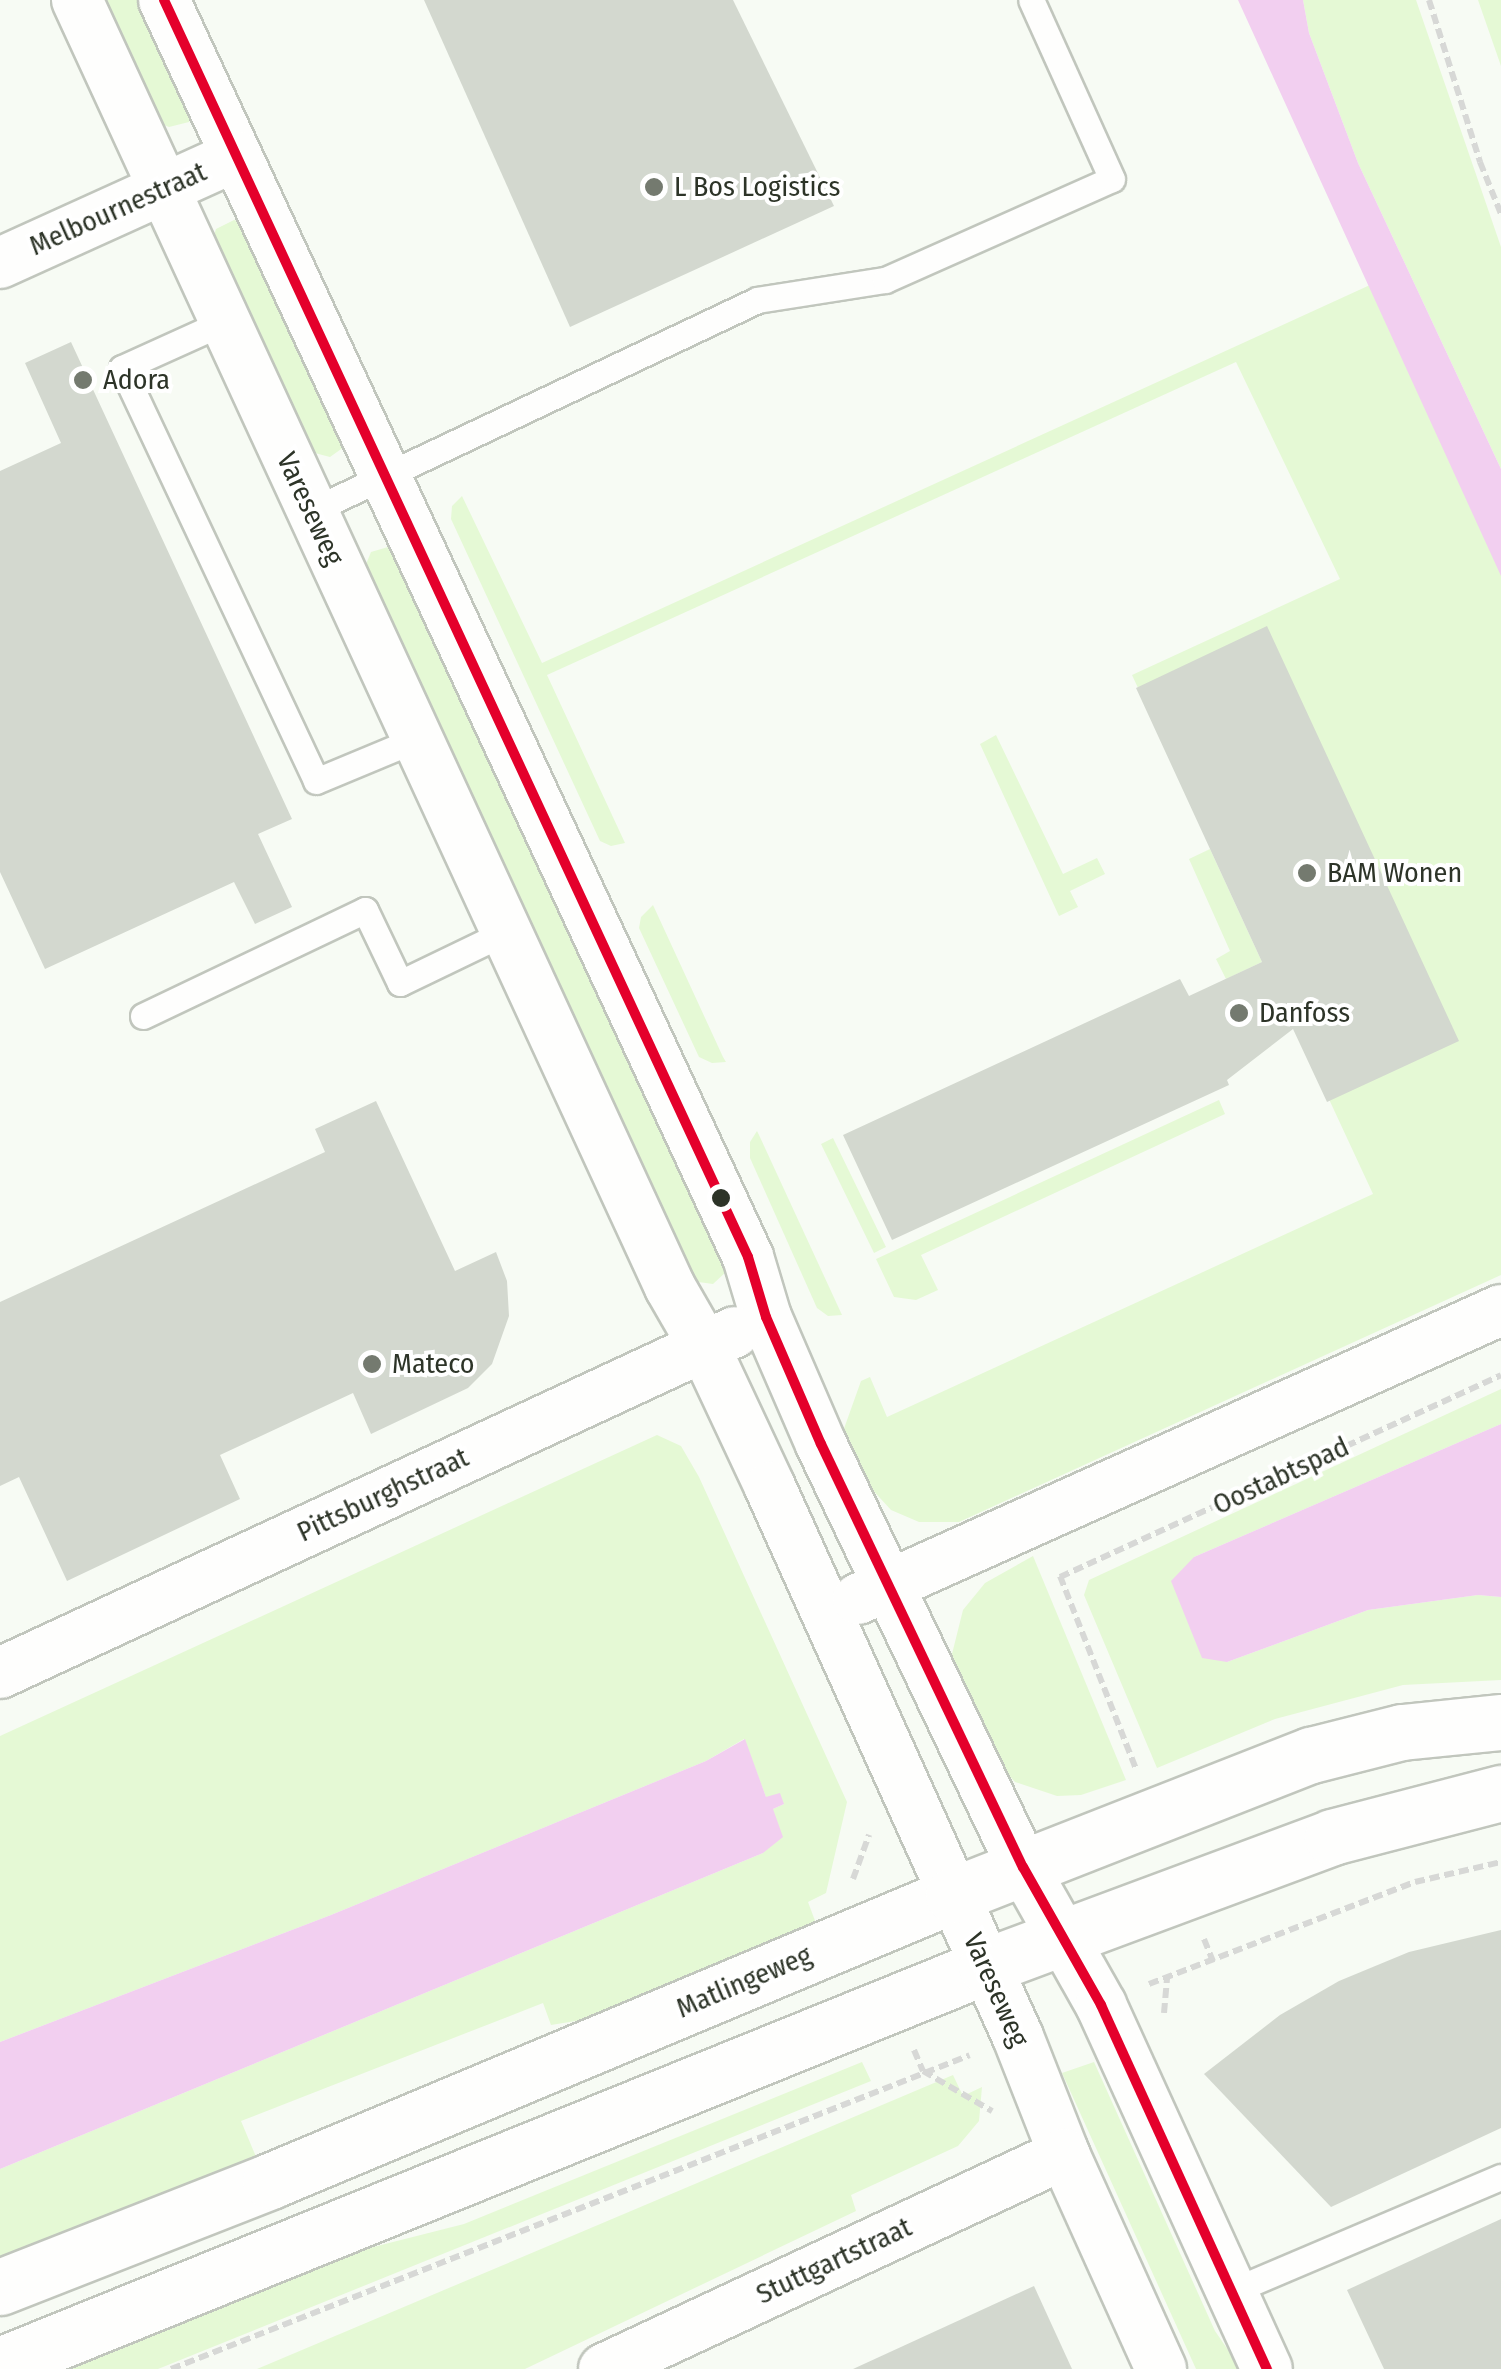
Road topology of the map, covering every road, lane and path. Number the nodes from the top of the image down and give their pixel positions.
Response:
1 (77, 0) edge
2 (164, 0) edge
3 (1031, 0) edge
4 (1429, 0) edge
5 (236, 156) junction
6 (163, 188) junction
7 (1501, 214) edge
8 (0, 263) edge
9 (224, 322) junction
10 (384, 476) junction
11 (311, 510) junction
12 (417, 739) junction
13 (506, 932) junction
14 (143, 1016) dead end
15 (1501, 1310) edge
16 (766, 1317) junction
17 (704, 1346) junction
18 (1501, 1374) edge
19 (1033, 1520) junction
20 (1060, 1577) junction
21 (888, 1586) junction
22 (826, 1613) junction
23 (0, 1673) edge
24 (1501, 1722) edge
25 (1501, 1794) edge
26 (1154, 1816) junction
27 (1501, 1862) edge
28 (1023, 1867) junction
29 (1184, 1891) junction
30 (953, 1894) junction
31 (1063, 1938) junction
32 (1213, 1961) junction
33 (986, 1966) junction
34 (1101, 2004) junction
35 (1018, 2037) junction
36 (1064, 2154) junction
37 (1501, 2178) edge
38 (0, 2286) edge
39 (1232, 2292) junction
40 (0, 2365) edge
41 (171, 2369) edge
42 (604, 2369) edge
43 (1160, 2369) edge
44 (1268, 2369) edge

1 - 6 street, Vareseweg
2 - 5 street
3 - 10 lane
4 - 7 path
5 - 6 street, Melbournestraat
5 - 10 street
6 - 8 street, Melbournestraat
6 - 9 street, Vareseweg
9 - 11 street, Vareseweg
9 - 12 lane
10 - 11 lane
10 - 16 street
11 - 12 street, Vareseweg
12 - 13 street, Vareseweg
13 - 14 lane
13 - 17 street, Vareseweg
15 - 19 street
16 - 17 street, Pittsburghstraat
16 - 21 street
17 - 22 street, Vareseweg
17 - 23 street, Pittsburghstraat
18 - 20 path, Oostabtspad
19 - 20 path
19 - 21 street
20 - 26 path
21 - 22 street
21 - 28 street
22 - 30 street, Vareseweg
24 - 26 main road, Matlingeweg
25 - 29 main road
26 - 28 main road, Matlingeweg
27 - 32 path
28 - 30 main road, Matlingeweg
28 - 31 street
29 - 31 main road
29 - 32 path
30 - 33 street, Vareseweg
30 - 38 main road, Matlingeweg
31 - 33 main road
31 - 34 street
32 - 34 path
33 - 35 street, Vareseweg
33 - 40 main road
34 - 39 street
35 - 36 street, Vareseweg
35 - 41 path
36 - 42 street, Stuttgartstraat
36 - 43 street, Vareseweg
37 - 39 lane
39 - 44 street

